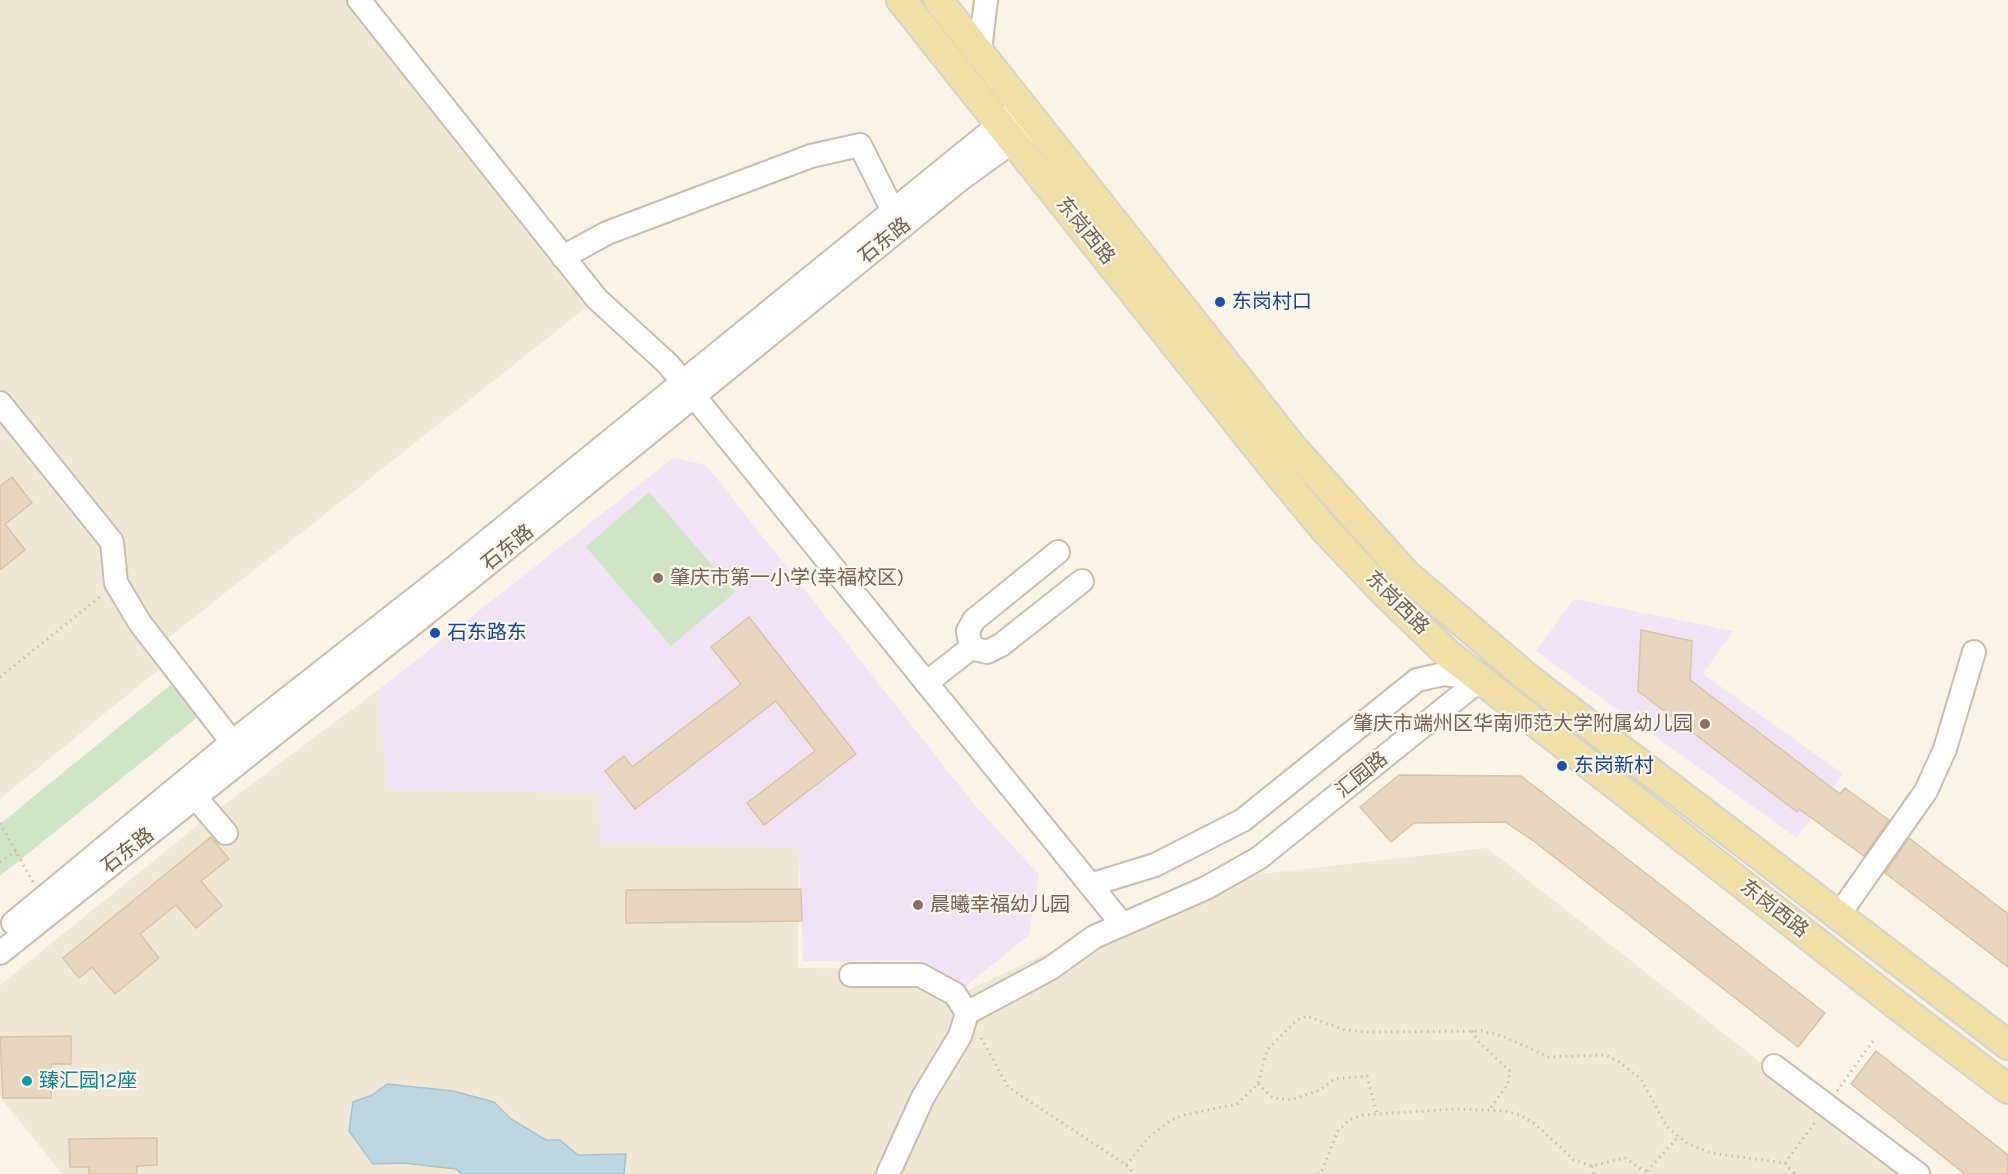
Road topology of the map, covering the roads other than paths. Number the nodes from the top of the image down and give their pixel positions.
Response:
1 (359, 0) edge
2 (901, 0) edge
3 (938, 0) edge
4 (986, 0) edge
5 (980, 51) junction
6 (1018, 123) junction
7 (892, 209) junction
8 (563, 257) junction
9 (688, 389) junction
10 (0, 403) edge
11 (1058, 552) dead end
12 (1082, 581) dead end
13 (970, 648) junction
14 (1974, 652) dead end
15 (1481, 679) junction
16 (926, 683) junction
17 (232, 742) junction
18 (196, 798) junction
19 (226, 833) dead end
20 (1090, 885) junction
21 (1838, 916) junction
22 (1122, 924) junction
23 (0, 934) edge
24 (0, 953) edge
25 (851, 975) dead end
26 (967, 1013) junction
27 (2008, 1045) edge
28 (1774, 1066) dead end
29 (2008, 1089) edge
30 (888, 1174) edge
31 (1918, 1174) edge

1 - 8 street
2 - 6 main road, 东岗西路
3 - 5 main road, 东岗西路
4 - 5 street
5 - 6 main road, 东岗西路
6 - 7 street, 石东路
6 - 9 street, 石东路
6 - 15 main road, 东岗西路
6 - 21 main road, 东岗西路
7 - 8 street
7 - 9 street, 石东路
8 - 9 street
9 - 16 street
9 - 17 street, 石东路
9 - 18 street, 石东路
10 - 17 street
11 - 13 street
12 - 13 street
13 - 16 street
14 - 21 street
15 - 20 street, 汇园路
15 - 22 street, 汇园路
15 - 29 main road, 东岗西路
16 - 20 street
17 - 23 street, 石东路
18 - 19 street
18 - 24 street, 石东路
20 - 22 street
21 - 27 main road, 东岗西路
22 - 26 street, 汇园路
25 - 26 street
26 - 30 street
28 - 31 street

